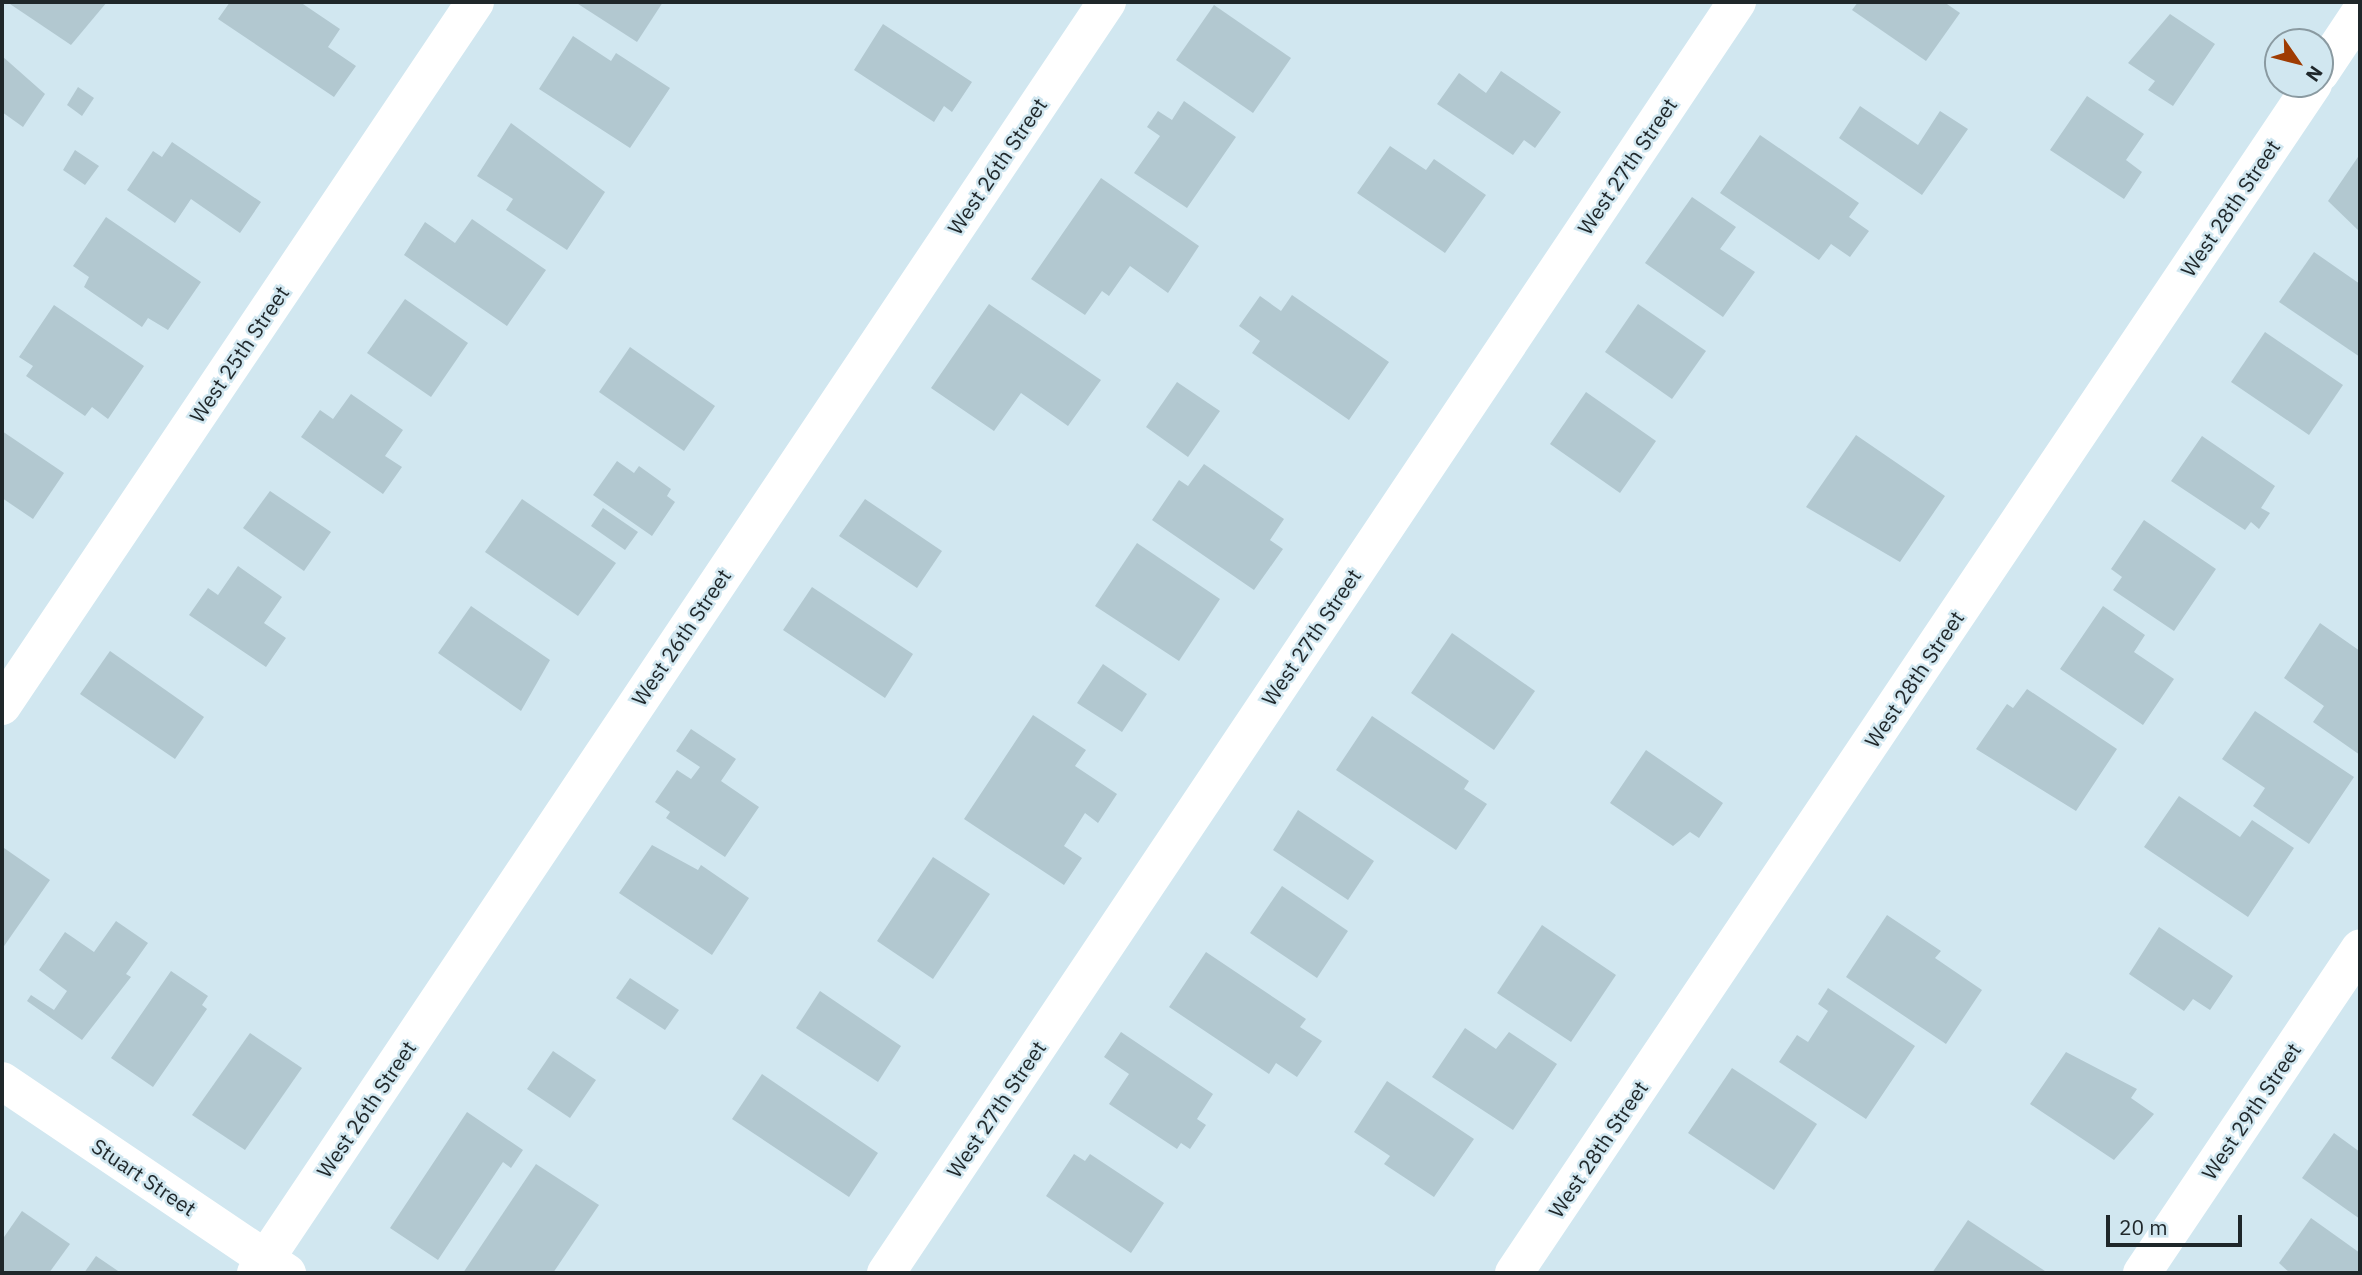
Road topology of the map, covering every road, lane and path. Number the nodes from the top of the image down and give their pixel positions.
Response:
1 (475, 2) edge
2 (1107, 2) edge
3 (1737, 2) edge
4 (2360, 13) edge
5 (2334, 52) edge
6 (2304, 98) edge
7 (2, 706) edge
8 (2360, 949) edge
9 (2, 1081) edge
10 (269, 1269) edge
11 (886, 1273) edge
12 (1514, 1273) edge
13 (2142, 1273) edge

1 - 7 street, West 25th Street
2 - 10 street, West 26th Street
3 - 11 street, West 27th Street
4 - 5 street
6 - 12 street, West 28th Street
8 - 13 street, West 29th Street
9 - 10 street, Stuart Street

